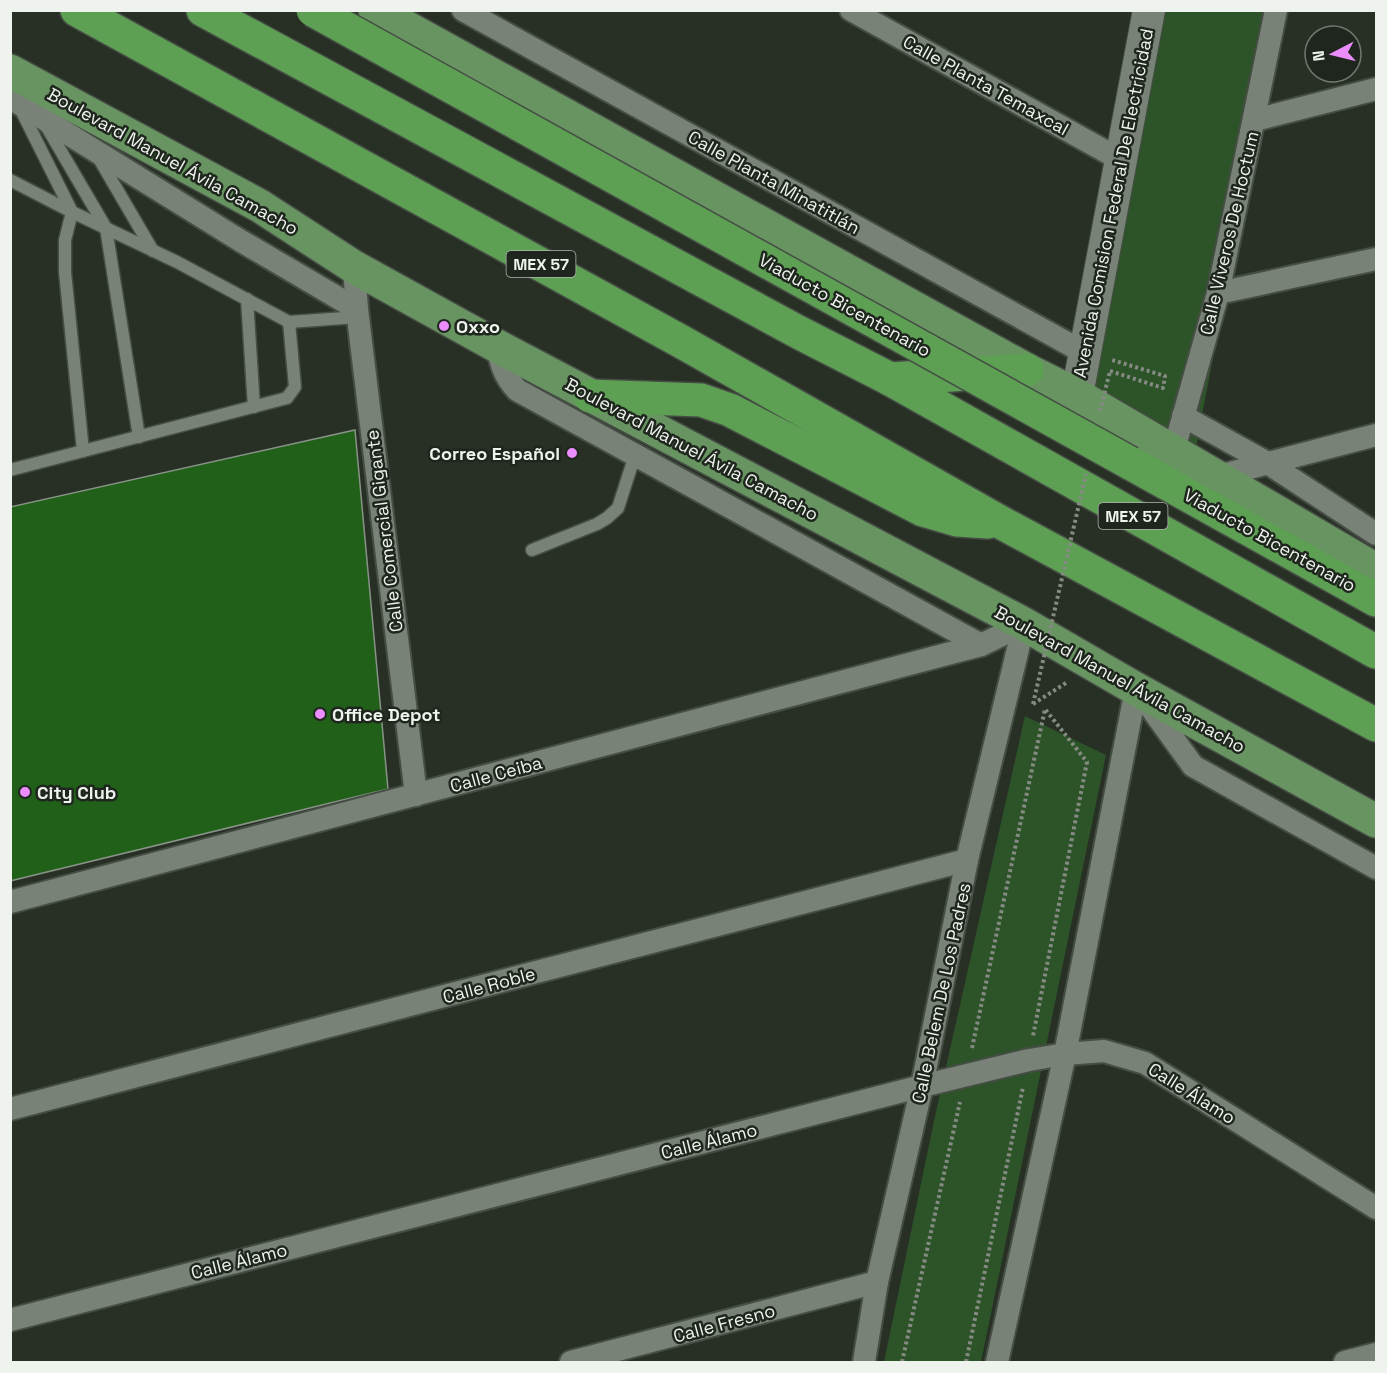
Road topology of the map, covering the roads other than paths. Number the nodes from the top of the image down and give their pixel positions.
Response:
1 (76, 10) edge
2 (203, 10) edge
3 (313, 10) edge
4 (375, 10) edge
5 (463, 10) edge
6 (851, 10) edge
7 (1149, 10) edge
8 (1276, 10) edge
9 (1377, 89) edge
10 (13, 90) edge
11 (40, 117) junction
12 (1255, 120) junction
13 (95, 150) junction
14 (1121, 160) junction
15 (10, 180) edge
16 (72, 212) junction
17 (106, 228) junction
18 (153, 251) junction
19 (1377, 259) edge
20 (354, 267) junction
21 (1218, 293) junction
22 (247, 299) junction
23 (358, 313) junction
24 (289, 321) junction
25 (497, 346) junction
26 (1085, 353) junction
27 (1027, 370) junction
28 (890, 379) junction
29 (590, 396) junction
30 (254, 406) junction
31 (1088, 406) junction
32 (1183, 416) junction
33 (1377, 435) edge
34 (139, 437) junction
35 (83, 451) junction
36 (1173, 453) junction
37 (635, 455) junction
38 (1266, 462) junction
39 (10, 470) edge
40 (1215, 477) junction
41 (1002, 523) junction
42 (1377, 534) edge
43 (532, 550) dead end
44 (1377, 570) edge
45 (1377, 600) edge
46 (1024, 624) junction
47 (981, 645) junction
48 (1377, 652) edge
49 (1137, 689) junction
50 (1377, 725) edge
51 (416, 795) junction
52 (1377, 821) edge
53 (968, 860) junction
54 (1377, 868) edge
55 (10, 902) edge
56 (1065, 1054) junction
57 (922, 1086) junction
58 (10, 1109) edge
59 (1377, 1208) edge
60 (877, 1282) junction
61 (10, 1320) edge
62 (1377, 1354) edge
63 (571, 1362) edge
64 (864, 1362) edge
65 (997, 1362) edge
66 (1345, 1362) edge

1 - 41 highway, MEX 57
2 - 28 highway, MEX 57
3 - 45 highway, Viaducto Bicentenario, bridge
4 - 27 main road
5 - 26 street, Calle Planta Minatitlán
6 - 14 street, Calle Planta Temaxcal
7 - 14 main road, Avenida Comision Federal De Electricidad
8 - 12 street, Calle Viveros De Hoctum
9 - 12 street
10 - 11 street, Boulevard Manuel Ávila Camacho
10 - 16 lane
10 - 20 main road, Boulevard Manuel Ávila Camacho
11 - 13 street, Boulevard Manuel Ávila Camacho
11 - 17 lane
12 - 21 street, Calle Viveros De Hoctum
13 - 18 lane
13 - 23 street, Boulevard Manuel Ávila Camacho
14 - 26 main road, Avenida Comision Federal De Electricidad
15 - 16 lane
16 - 17 lane
16 - 35 lane
17 - 18 lane
17 - 34 lane
18 - 22 lane
19 - 21 street
20 - 23 street, Calle Comercial Gigante
20 - 25 main road, Boulevard Manuel Ávila Camacho
21 - 32 street, Calle Viveros De Hoctum
22 - 24 lane
22 - 30 lane
23 - 24 lane
23 - 51 street, Calle Comercial Gigante
24 - 30 lane
25 - 29 main road, Boulevard Manuel Ávila Camacho
25 - 37 street
26 - 31 main road, Avenida Comision Federal De Electricidad
27 - 28 highway
27 - 31 main road
28 - 48 highway, MEX 57
29 - 41 highway
29 - 46 main road, Boulevard Manuel Ávila Camacho
30 - 34 lane
31 - 36 main road
32 - 36 street, Calle Viveros De Hoctum
32 - 38 street
33 - 38 street
34 - 35 lane
35 - 39 lane
36 - 40 main road
37 - 43 lane
37 - 47 street
38 - 40 street
38 - 42 street
40 - 44 main road
41 - 50 highway, MEX 57
46 - 47 street, Calle Ceiba
46 - 49 main road, Boulevard Manuel Ávila Camacho
46 - 53 street, Calle Belem De Los Padres
47 - 51 street, Calle Ceiba
49 - 52 main road, Boulevard Manuel Ávila Camacho
49 - 54 street
49 - 56 street
51 - 55 street, Calle Ceiba
53 - 57 street, Calle Belem De Los Padres
53 - 58 street, Calle Roble
56 - 57 street, Calle Álamo
56 - 59 street, Calle Álamo
56 - 65 street
57 - 60 street, Calle Belem De Los Padres
57 - 61 street, Calle Álamo
60 - 63 street, Calle Fresno
60 - 64 street, Calle Belem De Los Padres
62 - 66 street

